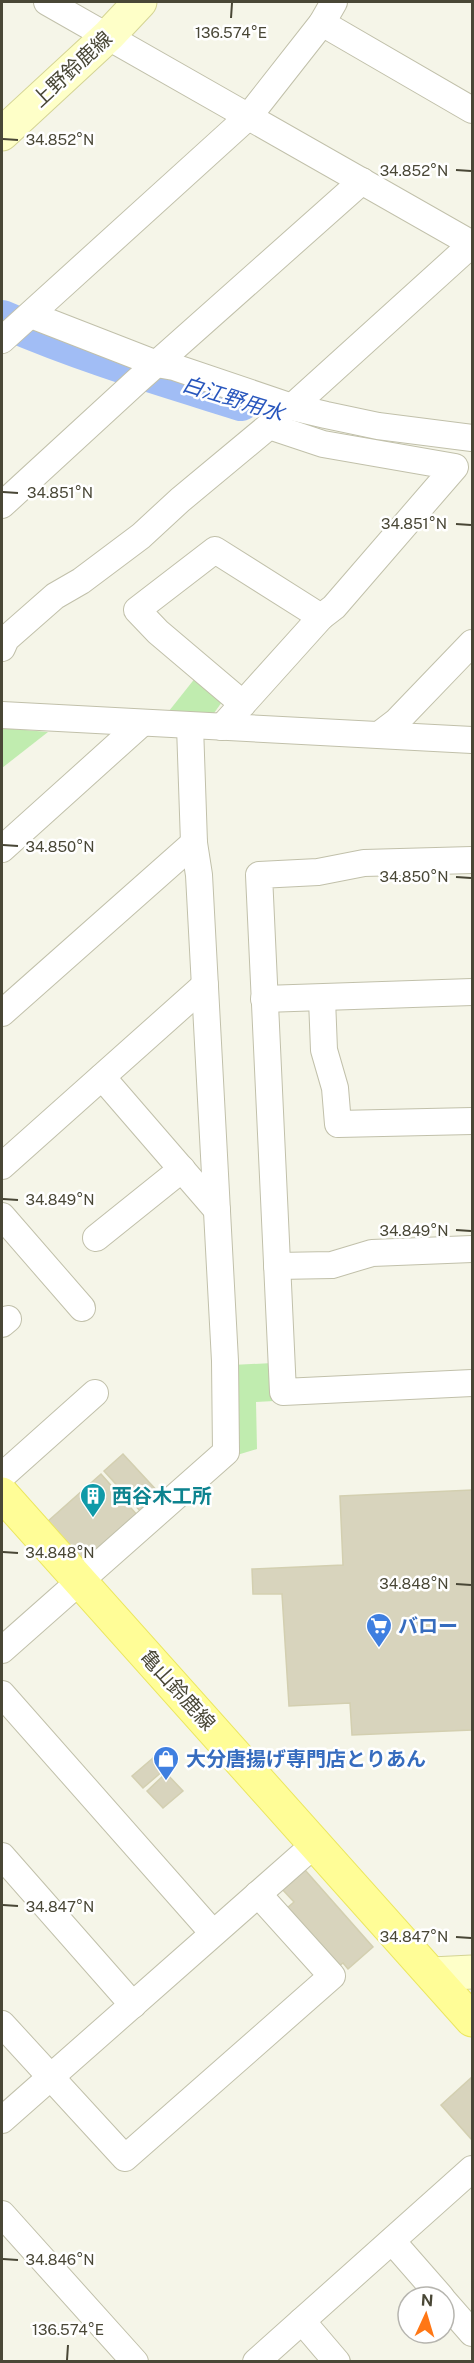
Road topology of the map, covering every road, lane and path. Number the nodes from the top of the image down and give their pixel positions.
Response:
1 (46, 2) edge
2 (140, 2) edge
3 (328, 12) edge
4 (109, 35) junction
5 (472, 110) edge
6 (249, 116) junction
7 (2, 134) edge
8 (362, 181) junction
9 (472, 244) edge
10 (17, 326) edge
11 (157, 364) junction
12 (292, 407) junction
13 (472, 438) edge
14 (464, 464) edge
15 (2, 505) edge
16 (321, 617) junction
17 (472, 643) edge
18 (2, 648) edge
19 (243, 704) junction
20 (2, 715) edge
21 (142, 723) junction
22 (190, 726) junction
23 (222, 727) junction
24 (380, 734) junction
25 (472, 740) edge
26 (194, 843) junction
27 (2, 849) edge
28 (472, 860) edge
29 (205, 985) junction
30 (472, 992) edge
31 (264, 999) junction
32 (322, 999) junction
33 (2, 1012) edge
34 (102, 1077) junction
35 (472, 1121) edge
36 (2, 1167) edge
37 (182, 1169) junction
38 (217, 1210) junction
39 (2, 1216) edge
40 (96, 1238) dead end
41 (472, 1249) edge
42 (277, 1266) junction
43 (82, 1308) dead end
44 (472, 1383) edge
45 (95, 1393) dead end
46 (2, 1476) edge
47 (2, 1494) edge
48 (80, 1581) junction
49 (2, 1650) edge
50 (2, 1694) edge
51 (315, 1844) junction
52 (2, 1856) edge
53 (258, 1894) junction
54 (213, 1934) junction
55 (472, 1972) edge
56 (432, 1974) junction
57 (133, 2005) junction
58 (472, 2020) edge
59 (2, 2024) edge
60 (50, 2078) junction
61 (2, 2120) edge
62 (472, 2169) edge
63 (2, 2214) edge
64 (392, 2241) junction
65 (430, 2285) edge
66 (456, 2315) edge
67 (302, 2321) junction
68 (472, 2333) edge
69 (135, 2361) edge
70 (256, 2361) edge
71 (337, 2361) edge

1 - 4 street
2 - 4 main road, 上野鈴鹿線
3 - 5 street
3 - 6 street
4 - 6 street
4 - 7 main road, 上野鈴鹿線
6 - 8 street
6 - 10 street
8 - 9 street
8 - 11 street
9 - 12 street
10 - 11 street
11 - 12 street
11 - 15 street
12 - 13 street
14 - 16 street
14 - 18 street
16 - 19 street
16 - 19 street
17 - 24 street
19 - 23 street
20 - 21 street
21 - 22 street
21 - 27 street
22 - 23 street
22 - 26 street
23 - 24 street
24 - 25 street
26 - 29 street
26 - 33 street
28 - 31 street
29 - 34 street
29 - 38 street
30 - 32 street
31 - 32 street
31 - 42 street
32 - 35 street
34 - 36 street
34 - 37 street
37 - 38 street
37 - 40 street
38 - 48 street
39 - 43 street
41 - 42 street
42 - 44 street
45 - 46 street
47 - 48 main road, 亀山鈴鹿線
48 - 49 street
48 - 51 main road, 亀山鈴鹿線
50 - 54 street
51 - 53 street
51 - 56 main road, 亀山鈴鹿線
52 - 57 street
53 - 54 street
53 - 60 street
54 - 57 street
55 - 56 main road
56 - 58 main road, 亀山鈴鹿線
57 - 60 street
59 - 60 street
60 - 61 street
62 - 64 street
63 - 69 street
64 - 65 street
64 - 67 street
66 - 68 street
67 - 70 street
67 - 71 street

